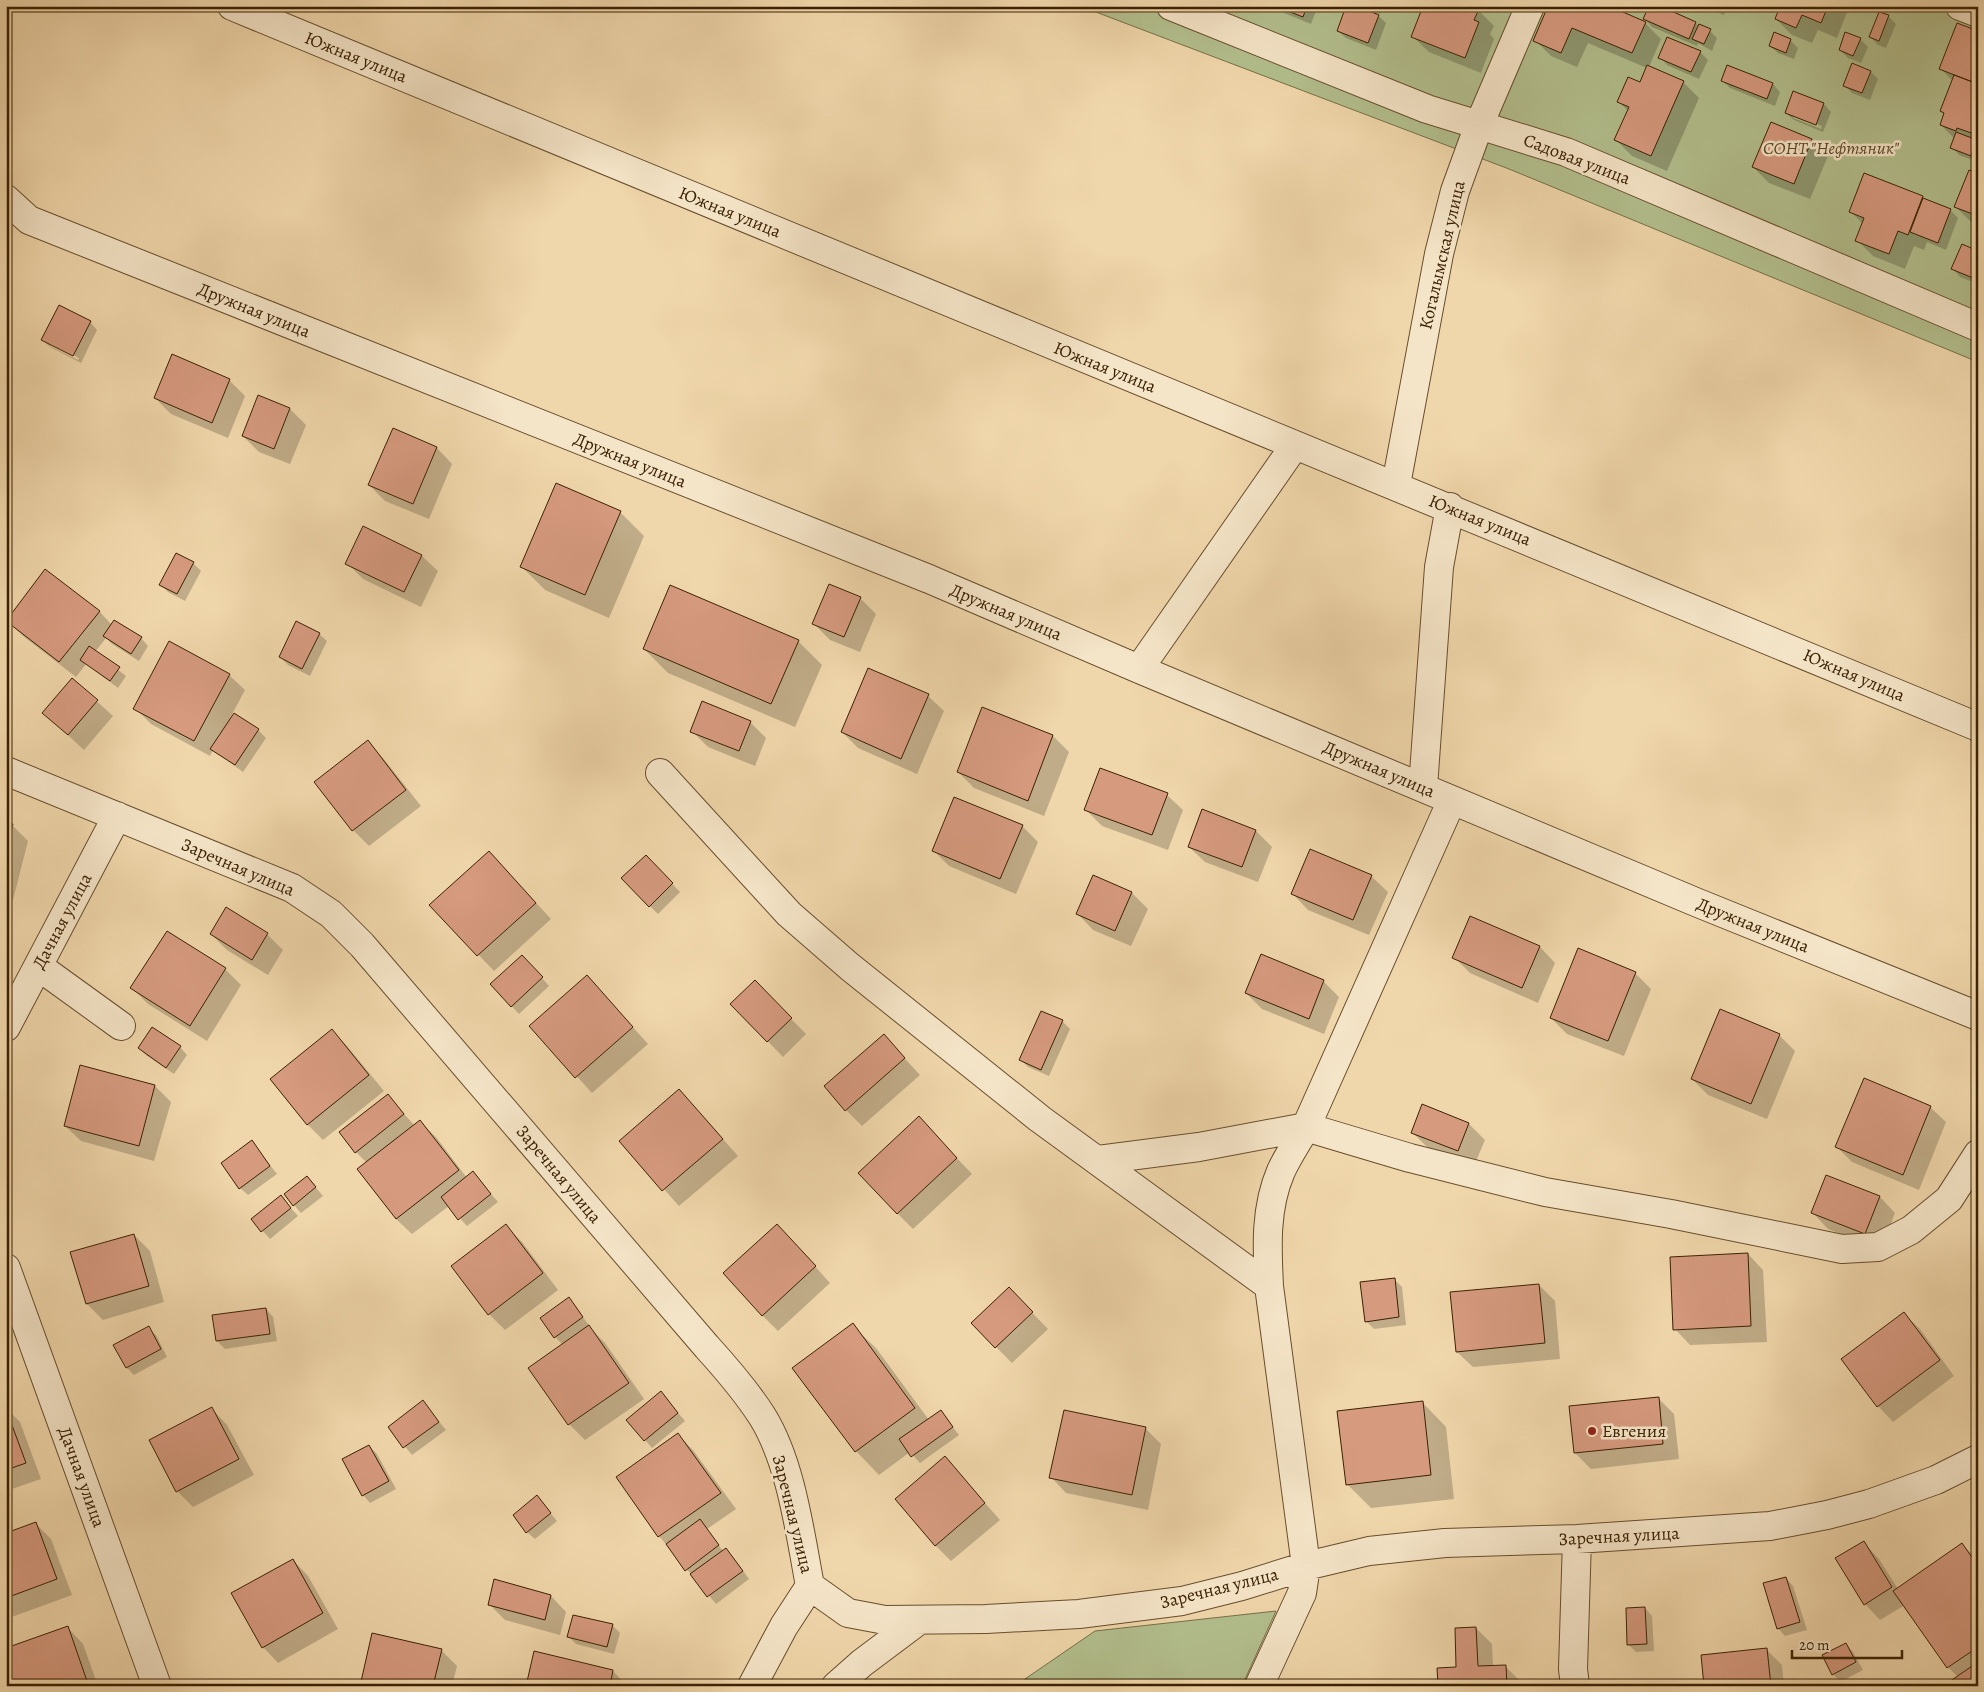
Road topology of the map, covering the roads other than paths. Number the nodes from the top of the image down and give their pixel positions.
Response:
1 (232, 6) edge
2 (1171, 6) edge
3 (1530, 6) edge
4 (1960, 6) edge
5 (1978, 13) edge
6 (1479, 125) junction
7 (6, 199) edge
8 (18, 222) edge
9 (1978, 327) edge
10 (1295, 445) junction
11 (1396, 485) junction
12 (1450, 507) junction
13 (1139, 669) junction
14 (1978, 727) edge
15 (6, 771) edge
16 (660, 773) dead end
17 (1424, 787) junction
18 (1452, 800) junction
19 (117, 816) junction
20 (38, 966) junction
21 (1978, 1016) edge
22 (121, 1026) dead end
23 (6, 1027) edge
24 (1306, 1127) junction
25 (1978, 1154) edge
26 (1098, 1160) junction
27 (6, 1268) edge
28 (1269, 1286) junction
29 (1978, 1459) edge
30 (1577, 1540) junction
31 (1306, 1566) junction
32 (810, 1586) junction
33 (918, 1621) junction
34 (157, 1686) edge
35 (752, 1686) edge
36 (836, 1686) edge
37 (1259, 1686) edge
38 (1575, 1686) edge

1 - 10 street, Южная улица
2 - 6 street, Садовая улица
3 - 6 street, Когалымская улица
4 - 5 street
6 - 9 street, Садовая улица
6 - 11 street, Когалымская улица
7 - 8 street, Дружная улица
8 - 13 street, Дружная улица
10 - 11 street, Южная улица
10 - 13 street
11 - 12 street, Южная улица
12 - 14 street, Южная улица
12 - 17 street
13 - 17 street, Дружная улица
15 - 19 street, Заречная улица
16 - 26 street
17 - 18 street, Дружная улица
18 - 21 street, Дружная улица
18 - 24 street
19 - 20 street, Дачная улица
19 - 32 street, Заречная улица
20 - 22 street
20 - 23 street, Дачная улица
24 - 25 street
24 - 26 street
24 - 28 street
26 - 28 street
27 - 34 street, Дачная улица
28 - 31 street
29 - 30 street, Заречная улица
30 - 31 street, Заречная улица
30 - 38 street
31 - 33 street, Заречная улица
31 - 37 street
32 - 33 street, Заречная улица
32 - 35 street
33 - 36 street

